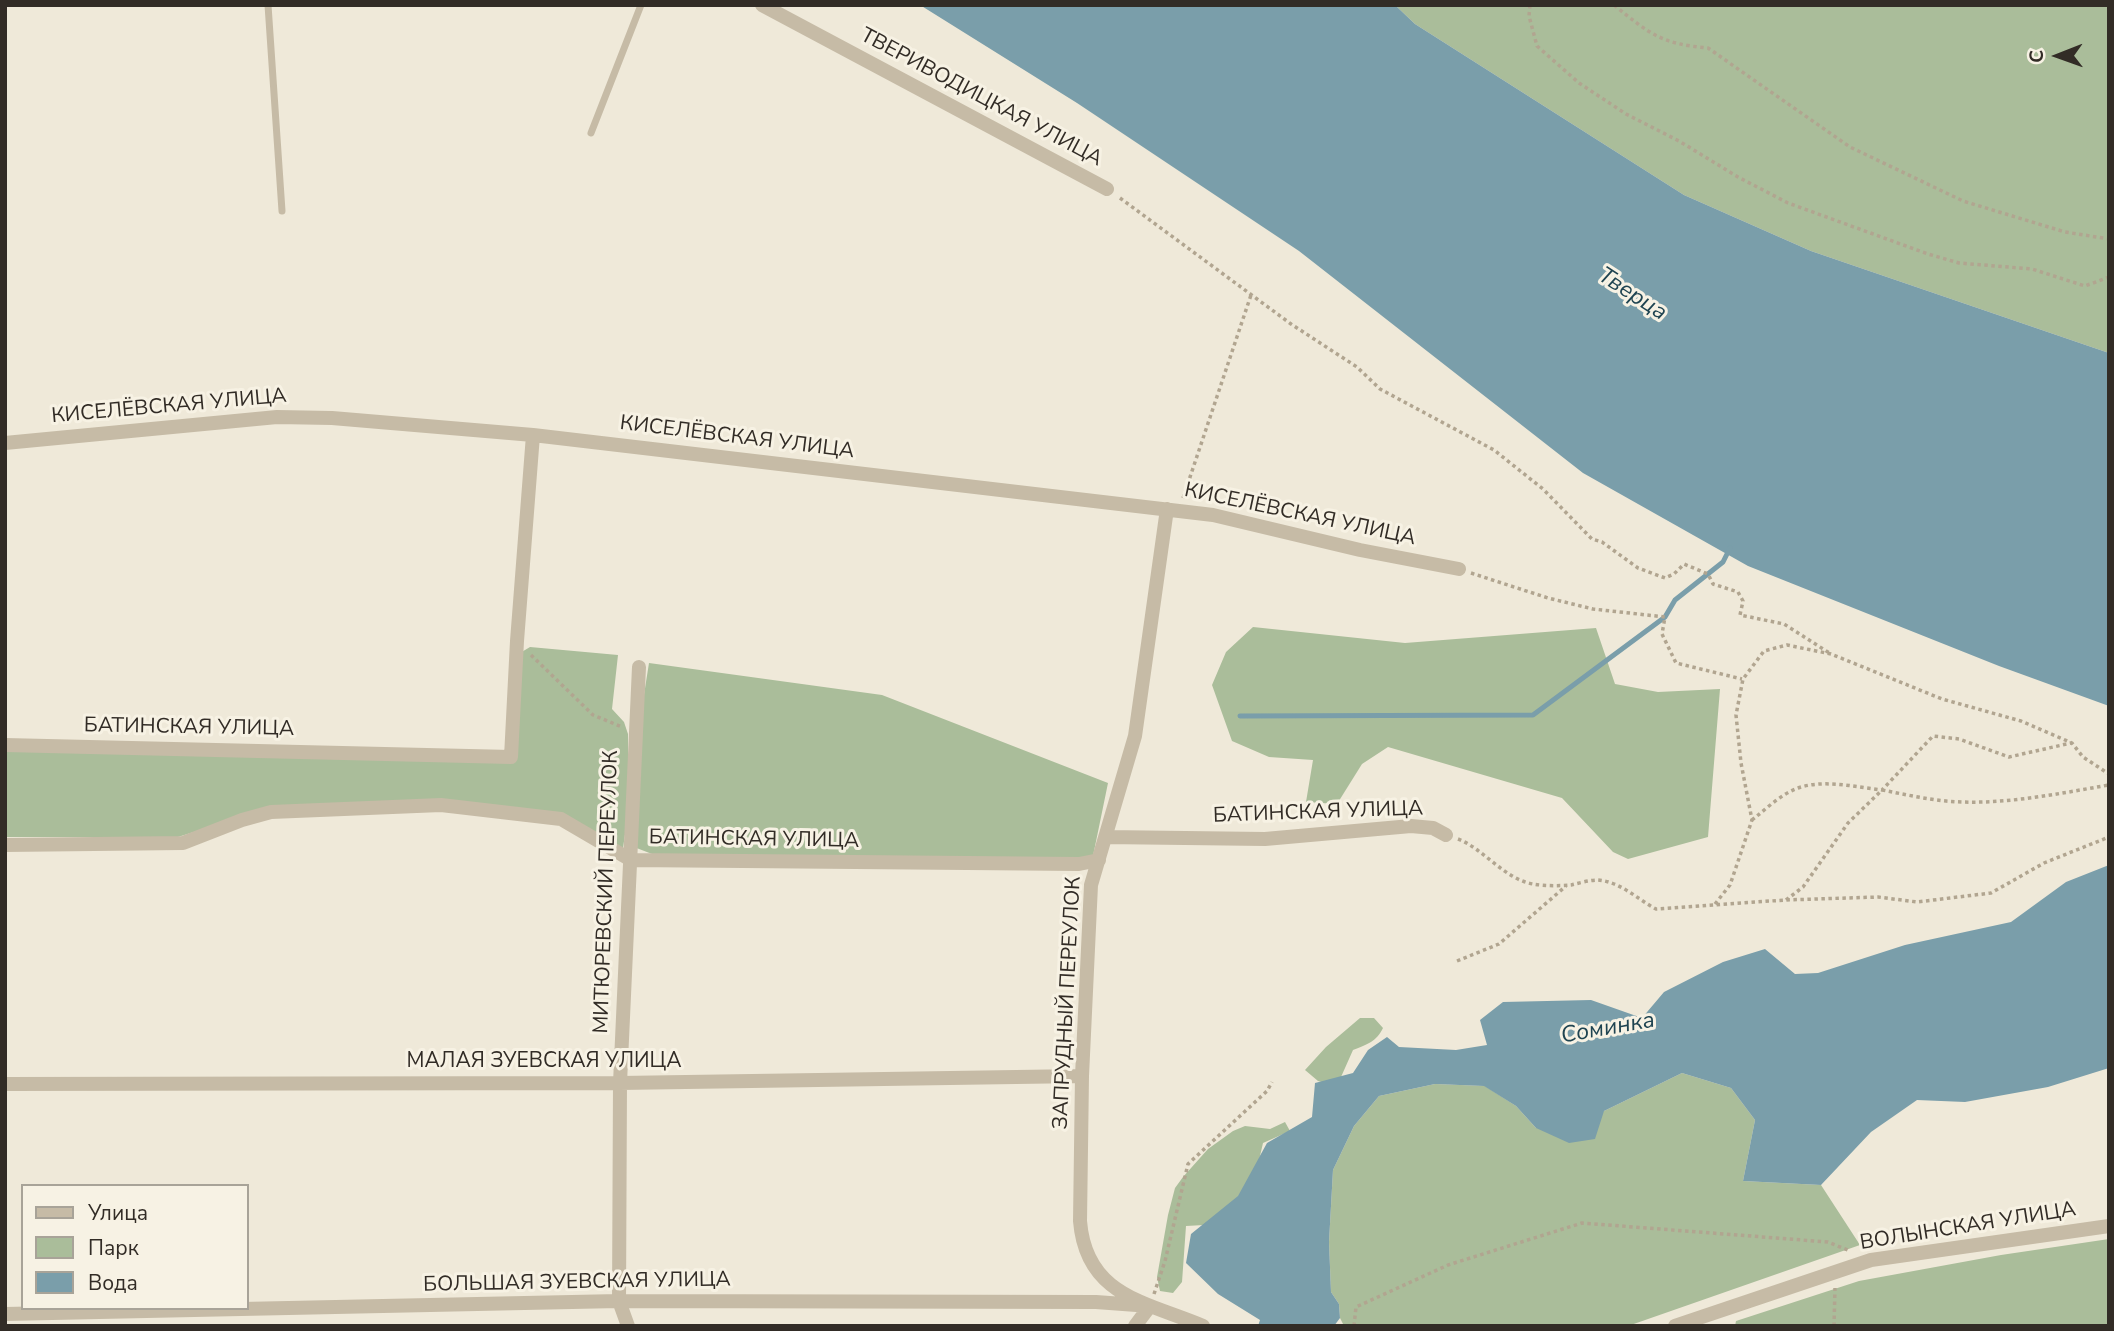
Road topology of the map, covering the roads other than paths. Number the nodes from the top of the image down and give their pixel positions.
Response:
1 (268, 5) edge
2 (641, 5) edge
3 (762, 5) edge
4 (591, 133) dead end
5 (1107, 189) road end
6 (282, 211) dead end
7 (533, 435) junction
8 (5, 443) edge
9 (1167, 509) junction
10 (1459, 569) road end
11 (639, 667) dead end
12 (5, 745) edge
13 (1446, 835) road end
14 (1105, 837) junction
15 (5, 845) edge
16 (631, 860) junction
17 (1099, 860) junction
18 (1082, 1076) junction
19 (620, 1083) junction
20 (5, 1084) edge
21 (2109, 1226) edge
22 (619, 1301) junction
23 (1150, 1306) junction
24 (248, 1309) edge
25 (194, 1310) edge
26 (5, 1314) edge
27 (628, 1326) edge
28 (1135, 1326) edge
29 (1203, 1326) edge
30 (1675, 1326) edge

1 - 6 lane
2 - 4 lane
3 - 5 street, ТВЕРИВОДИЦКАЯ УЛИЦА
7 - 8 street, КИСЕЛЁВСКАЯ УЛИЦА
7 - 9 street, КИСЕЛЁВСКАЯ УЛИЦА
7 - 12 street, БАТИНСКАЯ УЛИЦА
9 - 10 street, КИСЕЛЁВСКАЯ УЛИЦА
9 - 14 street, ЗАПРУДНЫЙ ПЕРЕУЛОК
11 - 16 street, МИТЮРЕВСКИЙ ПЕРЕУЛОК
13 - 14 street, БАТИНСКАЯ УЛИЦА
14 - 17 street, ЗАПРУДНЫЙ ПЕРЕУЛОК
15 - 16 street, БАТИНСКАЯ УЛИЦА
16 - 17 street, БАТИНСКАЯ УЛИЦА
16 - 19 street, МИТЮРЕВСКИЙ ПЕРЕУЛОК
17 - 18 street, ЗАПРУДНЫЙ ПЕРЕУЛОК
18 - 19 street, МАЛАЯ ЗУЕВСКАЯ УЛИЦА
18 - 23 street, ЗАПРУДНЫЙ ПЕРЕУЛОК
19 - 20 street, МАЛАЯ ЗУЕВСКАЯ УЛИЦА
19 - 22 street, МИТЮРЕВСКИЙ ПЕРЕУЛОК
21 - 30 street, ВОЛЫНСКАЯ УЛИЦА
22 - 23 street, БОЛЬШАЯ ЗУЕВСКАЯ УЛИЦА
22 - 24 street, БОЛЬШАЯ ЗУЕВСКАЯ УЛИЦА
22 - 27 street, МИТЮРЕВСКИЙ ПЕРЕУЛОК
23 - 28 street
23 - 29 street
25 - 26 street, БОЛЬШАЯ ЗУЕВСКАЯ УЛИЦА

